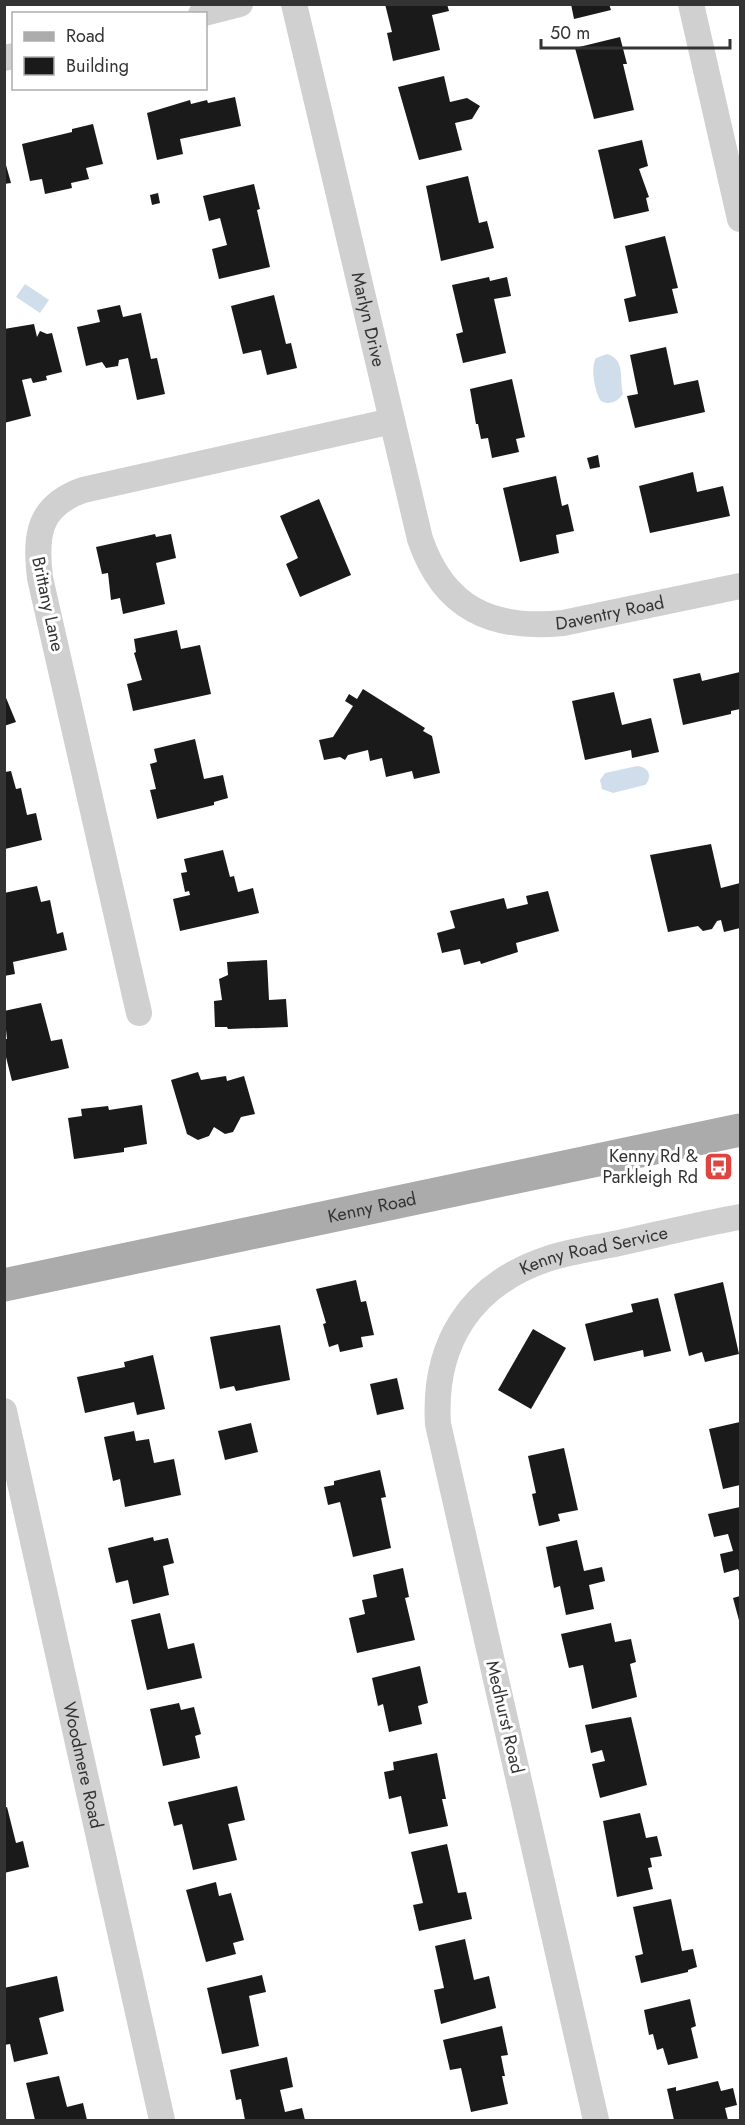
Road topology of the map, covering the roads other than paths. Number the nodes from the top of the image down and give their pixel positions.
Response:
1 (240, 4) edge
2 (294, 4) edge
3 (691, 4) edge
4 (207, 12) edge
5 (741, 219) edge
6 (392, 421) junction
7 (741, 586) edge
8 (480, 613) joint
9 (139, 1013) dead end
10 (741, 1130) edge
11 (741, 1217) edge
12 (4, 1285) edge
13 (464, 1317) joint
14 (4, 1411) edge
15 (162, 2121) edge
16 (596, 2121) edge

1 - 4 street
2 - 6 street, Marlyn Drive
3 - 5 street
6 - 8 street, Marlyn Drive
6 - 9 street, Brittany Lane
7 - 8 street, Daventry Road
10 - 12 main road, Kenny Road
11 - 13 street, Kenny Road Service
13 - 16 street, Medhurst Road
14 - 15 street, Woodmere Road

